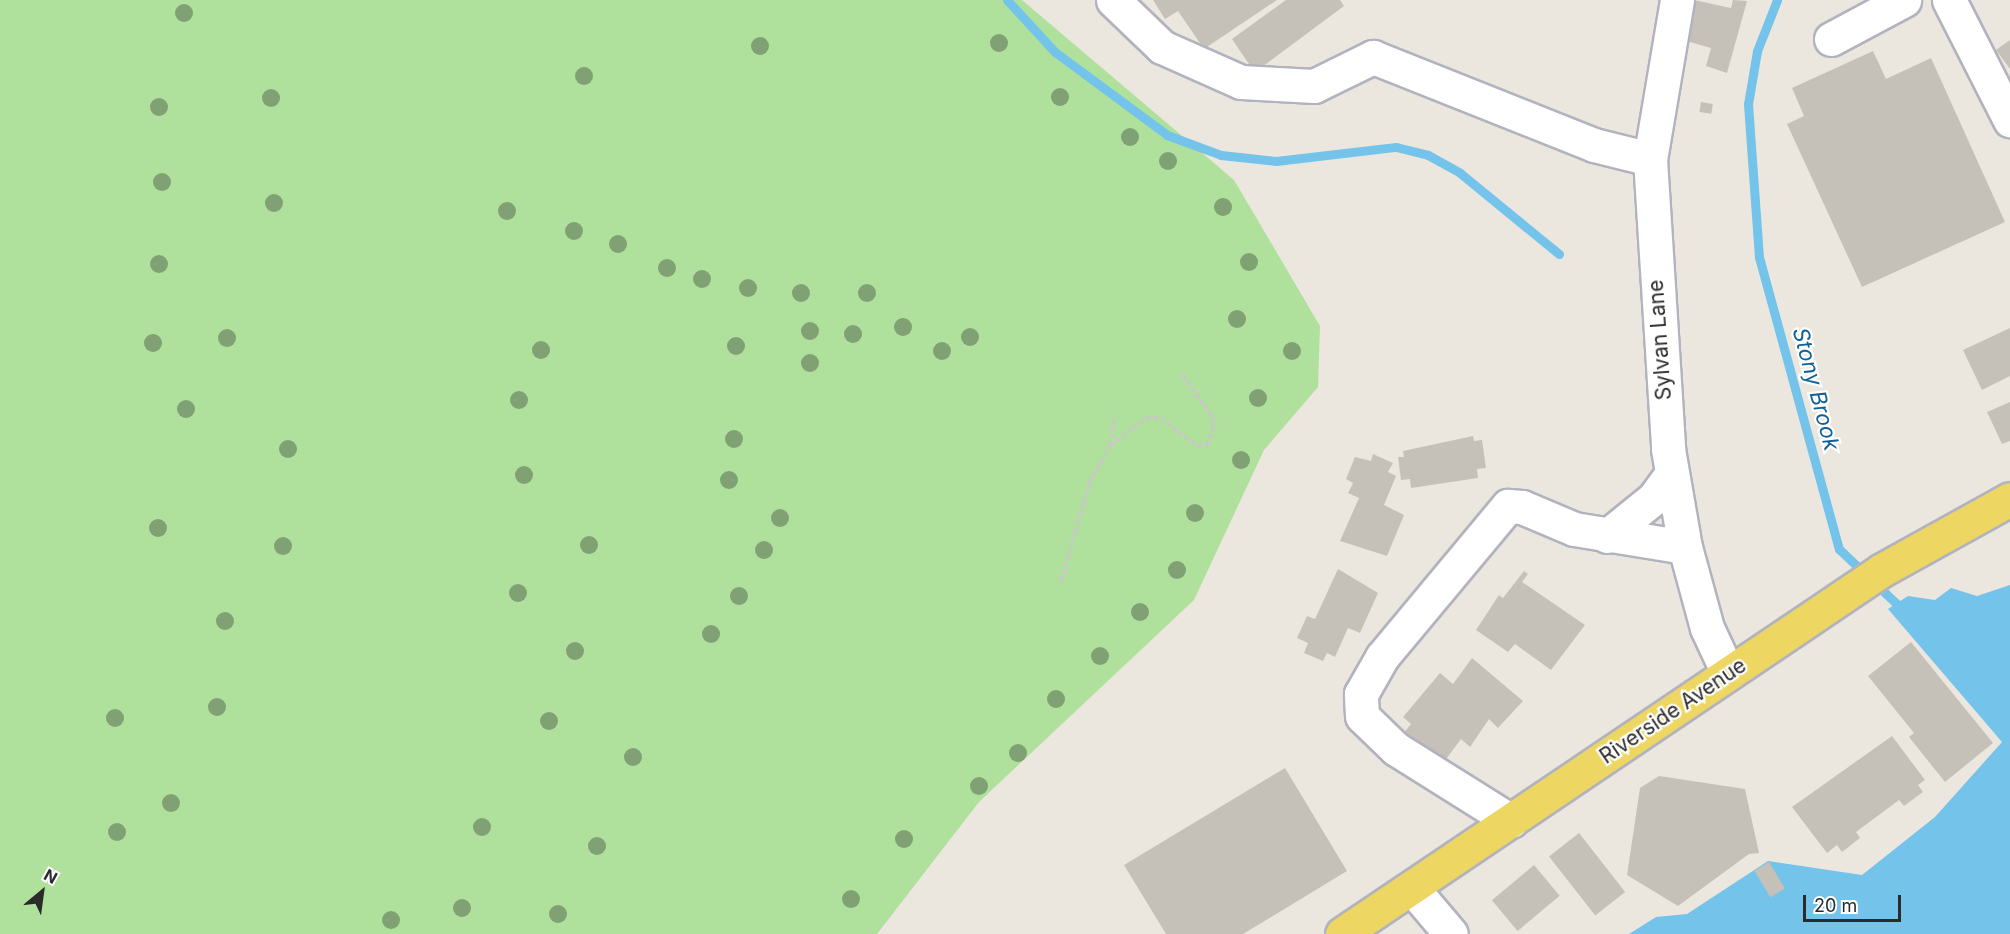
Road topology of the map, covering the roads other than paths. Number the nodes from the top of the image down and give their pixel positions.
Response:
1 (1113, 0) edge
2 (1677, 0) edge
3 (1905, 0) edge
4 (1949, 0) edge
5 (1831, 39) dead end
6 (2010, 120) edge
7 (1650, 159) junction
8 (1671, 475) junction
9 (2010, 499) edge
10 (1607, 536) junction
11 (1684, 547) junction
12 (1728, 673) junction
13 (1511, 821) junction
14 (1412, 888) junction
15 (1342, 934) edge
16 (1451, 934) edge

1 - 7 street
2 - 7 street, Sylvan Lane
3 - 5 street
4 - 6 street
7 - 8 street, Sylvan Lane
8 - 10 street
8 - 11 street, Sylvan Lane
9 - 12 main road, Riverside Avenue
10 - 11 street
10 - 13 street
11 - 12 street, Sylvan Lane
12 - 13 main road, Riverside Avenue
13 - 14 main road, Riverside Avenue
14 - 15 main road, Riverside Avenue
14 - 16 street

